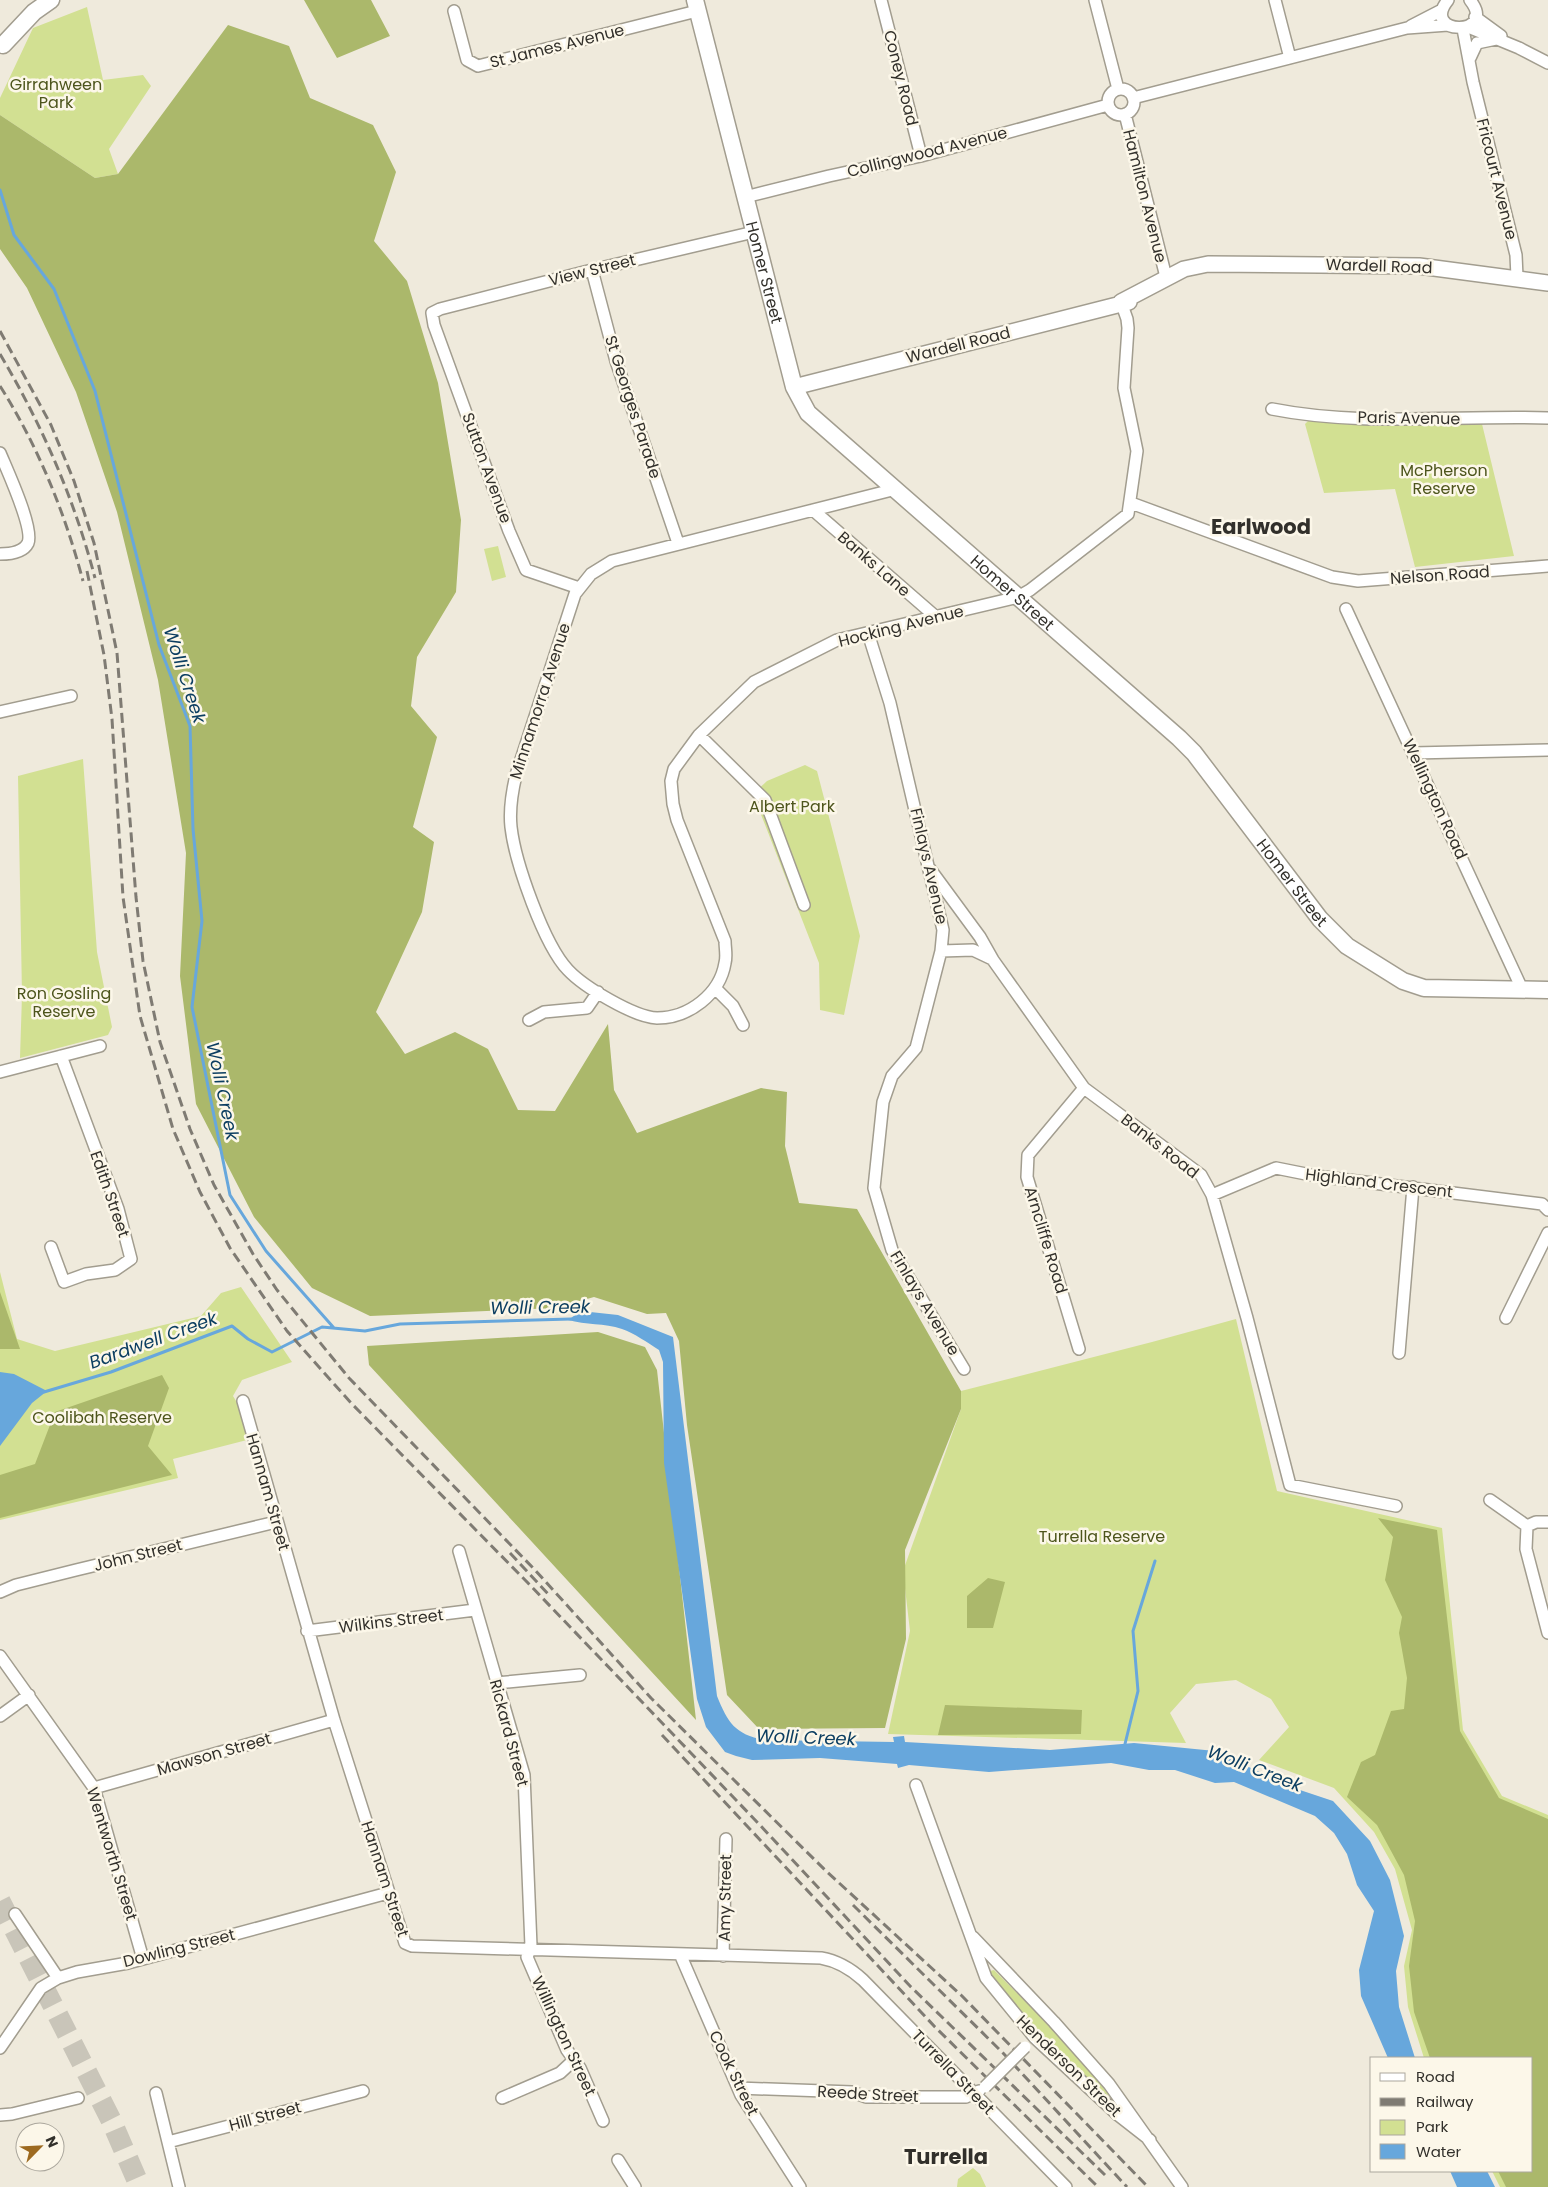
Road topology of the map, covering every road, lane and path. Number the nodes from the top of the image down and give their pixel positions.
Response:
1 (31, 0) edge
2 (49, 0) edge
3 (881, 0) edge
4 (1095, 0) edge
5 (1275, 0) edge
6 (1474, 2) edge
7 (1445, 4) edge
8 (696, 6) edge
9 (454, 11) dead end
10 (1462, 25) junction
11 (1408, 28) junction
12 (1498, 39) junction
13 (2, 47) edge
14 (1519, 48) junction
15 (1290, 58) junction
16 (1470, 61) junction
17 (1548, 63) edge
18 (1473, 82) junction
19 (1118, 90) junction
20 (1133, 98) junction
21 (1108, 105) junction
22 (1124, 114) junction
23 (921, 156) junction
24 (746, 197) junction
25 (754, 232) junction
26 (1208, 264) junction
27 (592, 270) junction
28 (1517, 277) junction
29 (1166, 278) junction
30 (1548, 282) edge
31 (1121, 302) junction
32 (432, 313) joint
33 (794, 387) junction
34 (1272, 408) dead end
35 (1548, 418) edge
36 (0, 453) edge
37 (896, 489) junction
38 (1131, 503) junction
39 (813, 510) junction
40 (678, 543) junction
41 (0, 554) edge
42 (1548, 566) edge
43 (579, 588) junction
44 (1018, 597) junction
45 (1346, 609) dead end
46 (936, 617) junction
47 (868, 633) junction
48 (71, 696) dead end
49 (0, 712) edge
50 (698, 735) junction
51 (1548, 750) edge
52 (1414, 753) junction
53 (930, 869) junction
54 (804, 905) dead end
55 (941, 951) junction
56 (993, 960) junction
57 (716, 989) junction
58 (1522, 990) junction
59 (1548, 990) edge
60 (598, 992) junction
61 (530, 1020) dead end
62 (743, 1025) dead end
63 (100, 1046) dead end
64 (61, 1056) junction
65 (0, 1072) edge
66 (1084, 1088) junction
67 (1413, 1187) junction
68 (1212, 1195) junction
69 (1548, 1210) edge
70 (1548, 1233) edge
71 (51, 1247) dead end
72 (1506, 1318) dead end
73 (1079, 1349) dead end
74 (1399, 1353) dead end
75 (964, 1369) dead end
76 (242, 1401) dead end
77 (1490, 1500) dead end
78 (1396, 1506) dead end
79 (276, 1522) junction
80 (1548, 1522) edge
81 (1527, 1526) junction
82 (459, 1551) dead end
83 (0, 1592) edge
84 (476, 1610) junction
85 (307, 1631) junction
86 (1548, 1633) edge
87 (0, 1656) edge
88 (580, 1675) dead end
89 (496, 1683) junction
90 (28, 1695) junction
91 (0, 1716) edge
92 (334, 1720) junction
93 (916, 1785) dead end
94 (94, 1788) junction
95 (726, 1840) dead end
96 (388, 1893) junction
97 (15, 1914) dead end
98 (968, 1932) junction
99 (530, 1950) junction
100 (680, 1954) junction
101 (723, 1956) junction
102 (143, 1959) junction
103 (836, 1962) joint
104 (58, 1978) junction
105 (1035, 2038) junction
106 (0, 2048) edge
107 (574, 2060) junction
108 (738, 2088) junction
109 (979, 2090) junction
110 (363, 2091) dead end
111 (156, 2093) dead end
112 (78, 2098) dead end
113 (502, 2098) dead end
114 (0, 2115) edge
115 (604, 2121) dead end
116 (1150, 2140) junction
117 (168, 2142) junction
118 (618, 2160) dead end
119 (797, 2186) edge
120 (179, 2187) edge
121 (635, 2187) edge
122 (1066, 2187) edge
123 (1182, 2187) edge

1 - 13 main road
2 - 13 main road
3 - 23 street, Coney Road
4 - 19 street
5 - 15 street
6 - 10 street
7 - 10 street
7 - 11 street
8 - 9 street, St James Avenue
8 - 24 main road, Homer Street
10 - 11 street
10 - 12 street
10 - 14 street
10 - 16 street, Fricourt Avenue
10 - 18 street, Fricourt Avenue
11 - 15 street
12 - 14 street
12 - 16 street
14 - 17 street
15 - 20 street
16 - 18 street, Fricourt Avenue
18 - 28 street, Fricourt Avenue
19 - 20 street
19 - 21 street
20 - 22 street
21 - 22 street
21 - 23 street, Collingwood Avenue
22 - 29 street, Hamilton Avenue
23 - 24 street, Collingwood Avenue
24 - 25 main road, Homer Street
25 - 27 street, View Street
25 - 33 main road, Homer Street
26 - 28 street, Wardell Road
26 - 29 street, Wardell Road
26 - 31 street, Wardell Road
27 - 32 street, View Street
27 - 40 street, St Georges Parade
28 - 30 street, Wardell Road
29 - 31 street, Wardell Road
31 - 33 street, Wardell Road
31 - 38 street
32 - 43 street, Sutton Avenue
33 - 37 main road, Homer Street
34 - 35 street, Paris Avenue
36 - 41 street
37 - 39 street, Minnamorra Avenue
37 - 44 main road, Homer Street
38 - 42 street, Nelson Road
38 - 44 street, Hocking Avenue
39 - 40 street, Minnamorra Avenue
39 - 46 street, Banks Lane
40 - 43 street, Minnamorra Avenue
43 - 60 street, Minnamorra Avenue
44 - 46 street, Hocking Avenue
44 - 58 main road, Homer Street
45 - 52 street, Wellington Road
46 - 47 street, Hocking Avenue
47 - 50 street, Hocking Avenue
47 - 53 street, Finlays Avenue
48 - 49 street
50 - 54 street
50 - 57 street, Hocking Avenue
51 - 52 street
52 - 58 street, Wellington Road
53 - 55 street, Finlays Avenue
53 - 56 street, Banks Road
55 - 56 street
55 - 75 street, Finlays Avenue
56 - 66 street, Banks Road
57 - 60 street, Minnamorra Avenue
57 - 62 street
58 - 59 main road, Homer Street
60 - 61 street
63 - 64 street
64 - 65 street
64 - 71 street, Edith Street
66 - 68 street, Banks Road
66 - 73 street, Arncliffe Road
67 - 68 street, Highland Crescent
67 - 69 street, Highland Crescent
67 - 74 street
68 - 78 street, Banks Road
70 - 72 street
76 - 79 street, Hannam Street
77 - 81 street
79 - 83 street, John Street
79 - 85 street, Hannam Street
80 - 81 street
81 - 86 street
82 - 84 street, Rickard Street
84 - 85 street, Wilkins Street
84 - 89 street, Rickard Street
85 - 92 street, Hannam Street
87 - 90 street, Wentworth Street
88 - 89 street
89 - 99 street, Rickard Street
90 - 91 street
90 - 94 street, Wentworth Street
92 - 94 street, Mawson Street
92 - 96 street, Hannam Street
93 - 98 street, Henderson Street
94 - 102 street, Wentworth Street
95 - 101 street, Amy Street
96 - 99 street, Hannam Street
96 - 102 street, Dowling Street
97 - 104 street
98 - 105 street, Henderson Street
98 - 116 street, Henderson Street
99 - 100 street, Hannam Street
99 - 107 street, Willington Street
100 - 101 street, Hannam Street
100 - 108 street, Cook Street
101 - 103 street, Hannam Street
102 - 104 street, Dowling Street
103 - 109 street, Turrella Street
104 - 106 street, Dowling Street
105 - 109 street, bridge
105 - 116 street, Henderson Street
107 - 113 street
107 - 115 street, Willington Street
108 - 109 street, Reede Street
108 - 119 street, Cook Street
109 - 122 street, Turrella Street
110 - 117 street, Hill Street
111 - 117 street
112 - 114 street
116 - 123 street, Henderson Street
117 - 120 street
118 - 121 street

